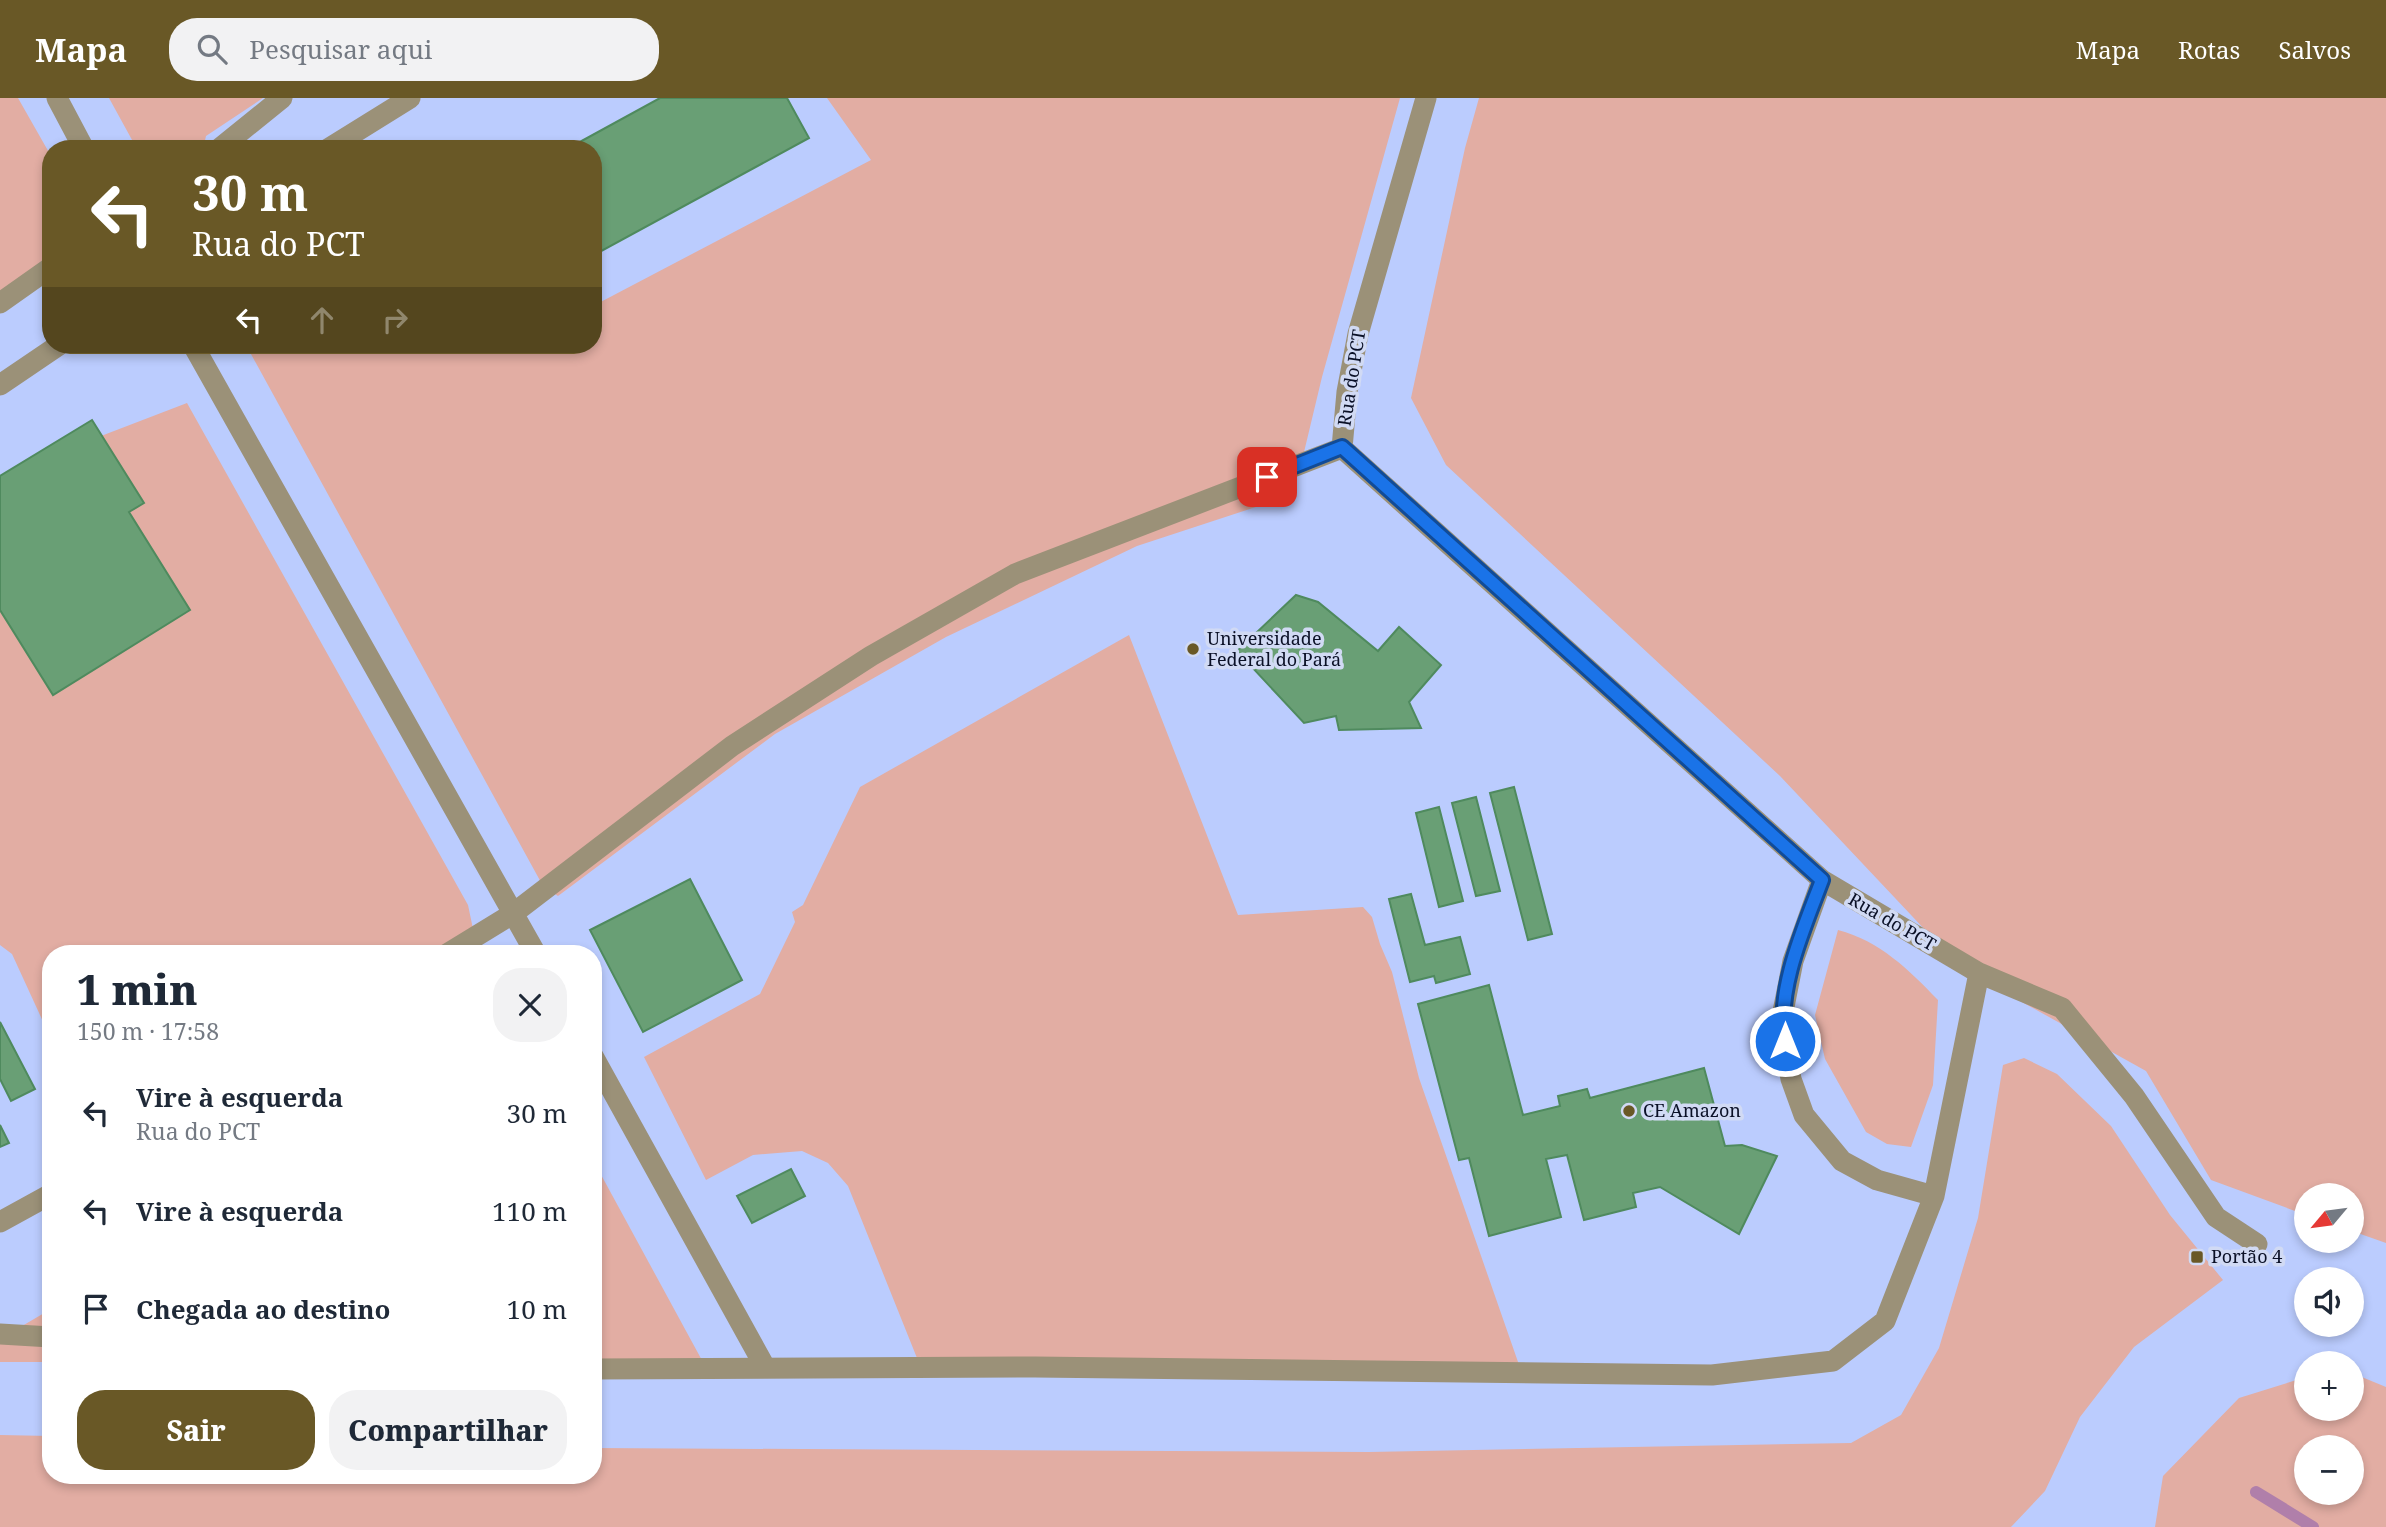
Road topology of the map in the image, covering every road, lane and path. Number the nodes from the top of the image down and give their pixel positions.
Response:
1 (57, 98) edge
2 (282, 98) edge
3 (410, 98) edge
4 (1426, 98) edge
5 (79, 140) edge
6 (230, 140) edge
7 (342, 140) edge
8 (42, 273) edge
9 (0, 303) edge
10 (46, 354) edge
11 (198, 354) edge
12 (0, 385) edge
13 (1342, 447) junction
14 (1822, 880) junction
15 (514, 913) junction
16 (462, 945) edge
17 (531, 945) edge
18 (1979, 973) junction
19 (602, 1072) edge
20 (1934, 1196) junction
21 (42, 1199) edge
22 (0, 1222) edge
23 (2257, 1244) dead end
24 (0, 1334) edge
25 (42, 1336) edge
26 (765, 1367) junction
27 (602, 1368) edge

1 - 5 lane
2 - 6 lane
3 - 7 lane
4 - 13 lane, Rua do PCT
8 - 9 lane
10 - 12 lane
11 - 15 lane
13 - 14 lane, Rua do PCT
13 - 15 lane
14 - 18 lane, Rua do PCT
14 - 20 lane
15 - 16 lane
15 - 17 lane
18 - 20 lane
18 - 23 lane, Rua do PCT
19 - 26 lane
20 - 26 lane
21 - 22 lane
24 - 25 lane
26 - 27 lane

